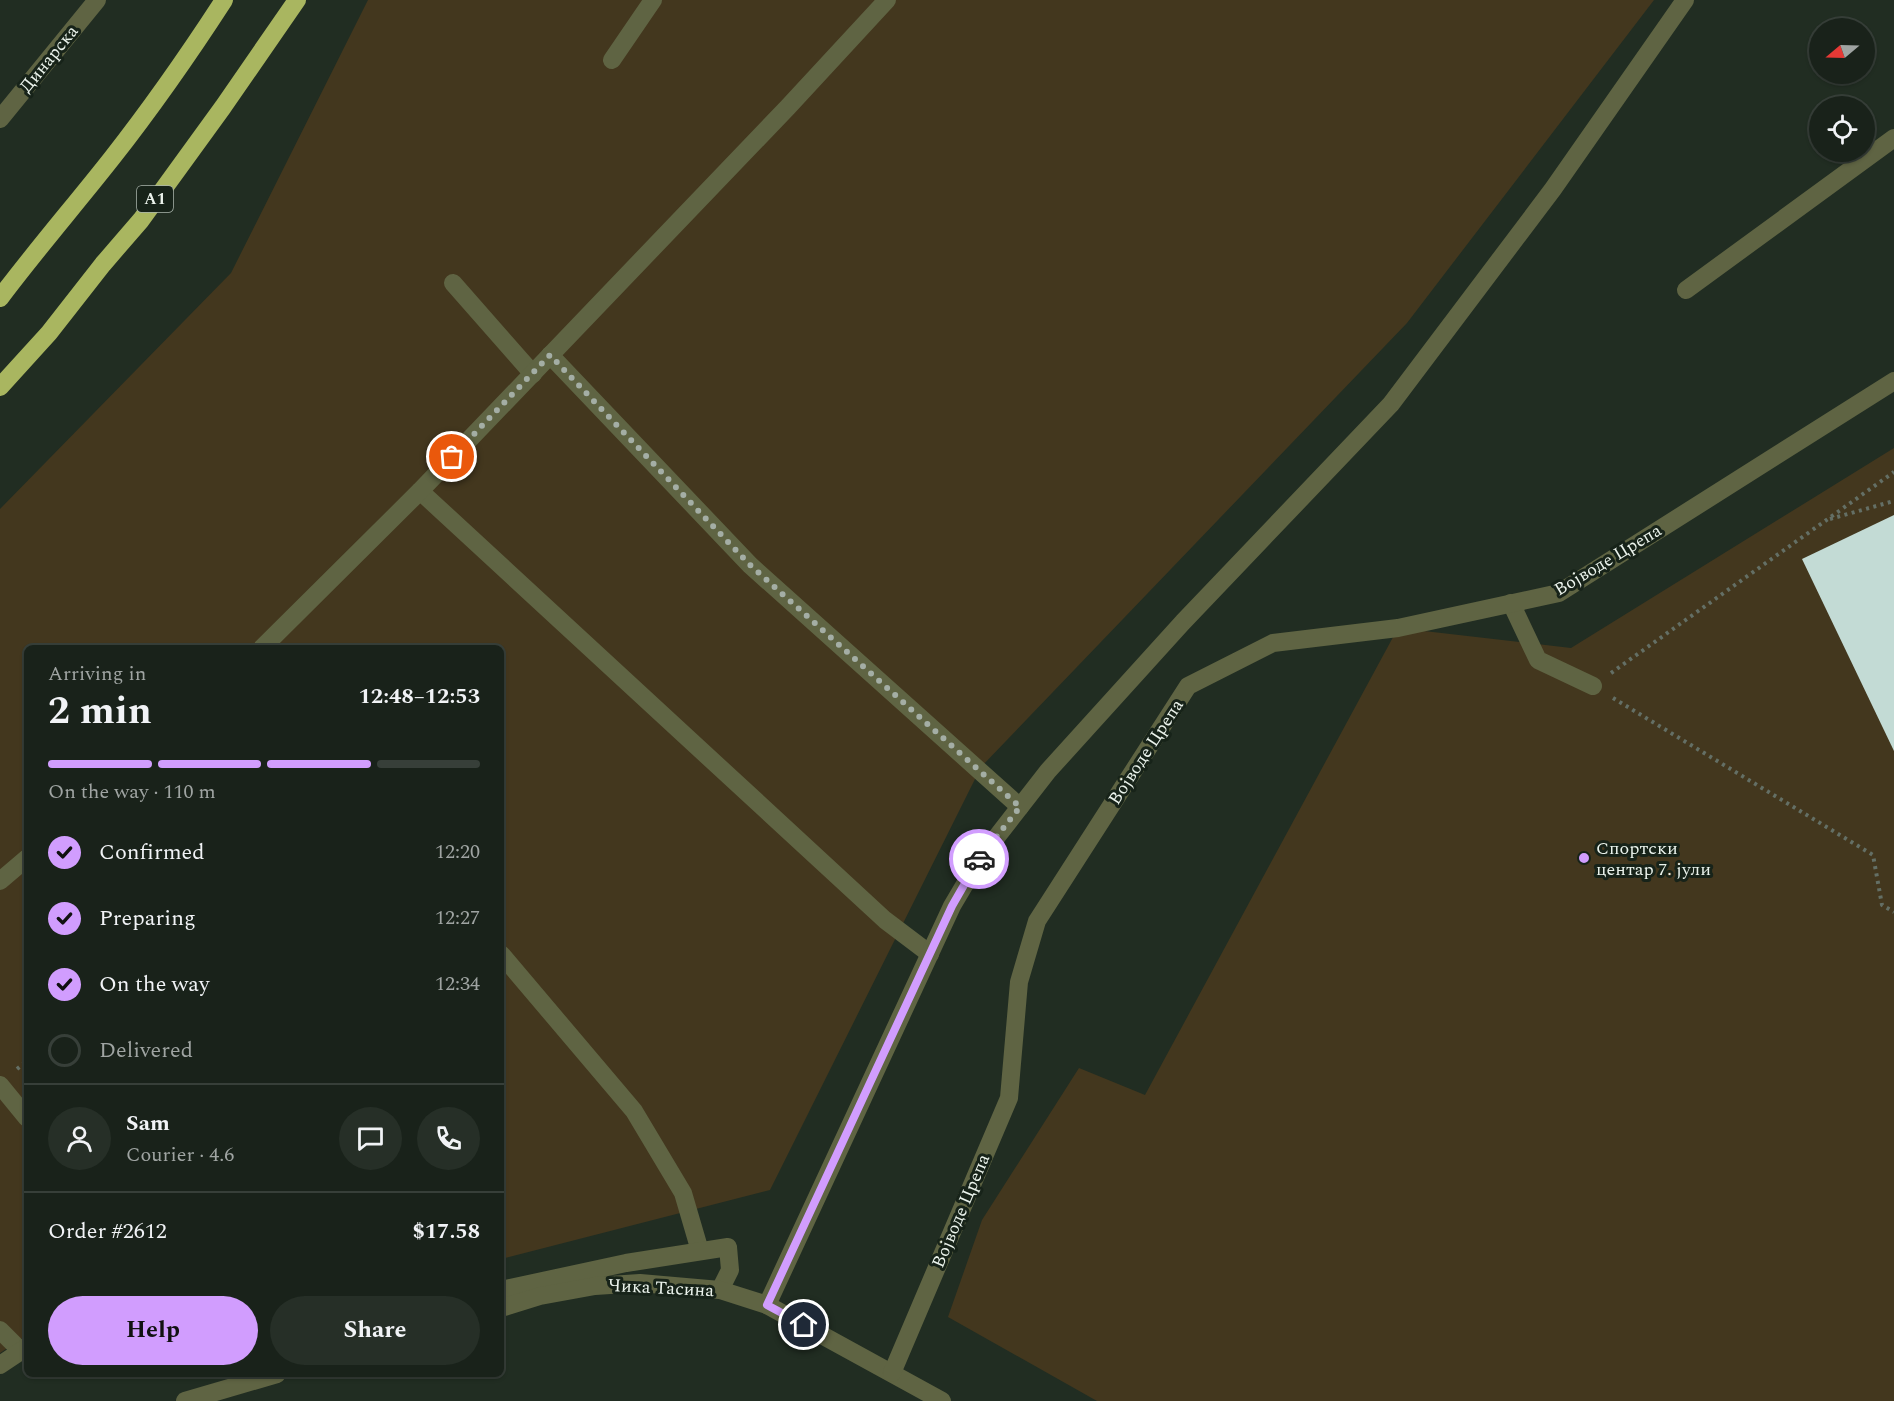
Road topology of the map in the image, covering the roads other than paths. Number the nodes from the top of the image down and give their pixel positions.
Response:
1 (97, 0) edge
2 (224, 0) edge
3 (297, 0) edge
4 (653, 0) edge
5 (887, 0) edge
6 (1684, 0) edge
7 (612, 60) dead end
8 (0, 119) edge
9 (1894, 138) edge
10 (453, 283) dead end
11 (1686, 290) dead end
12 (0, 298) edge
13 (550, 355) junction
14 (533, 374) junction
15 (1894, 381) edge
16 (0, 387) edge
17 (420, 491) junction
18 (1511, 603) junction
19 (266, 645) edge
20 (1593, 686) road end
21 (1020, 807) junction
22 (24, 861) edge
23 (0, 881) edge
24 (930, 954) junction
25 (504, 958) edge
26 (0, 1085) edge
27 (24, 1114) edge
28 (700, 1251) junction
29 (504, 1289) edge
30 (720, 1290) junction
31 (767, 1305) junction
32 (504, 1307) edge
33 (0, 1330) edge
34 (24, 1349) edge
35 (0, 1365) edge
36 (892, 1373) junction
37 (267, 1377) edge
38 (185, 1401) edge
39 (942, 1401) edge

1 - 8 street, Динарска
2 - 12 highway
3 - 16 highway, A1
4 - 7 street
5 - 13 street
6 - 21 street
9 - 11 street
10 - 14 street
13 - 14 street
13 - 21 street
14 - 17 street
15 - 18 street, Војводе Црепа
17 - 19 street
17 - 24 street
18 - 20 street
18 - 36 street, Војводе Црепа
21 - 24 street
22 - 23 street
24 - 31 street
25 - 28 street
26 - 27 street
28 - 29 street
28 - 30 street
30 - 31 street, Чика Тасина
30 - 32 street, Чика Тасина
31 - 36 street, Чика Тасина
33 - 34 street
34 - 35 street
36 - 39 street, Чика Тасина
37 - 38 street

